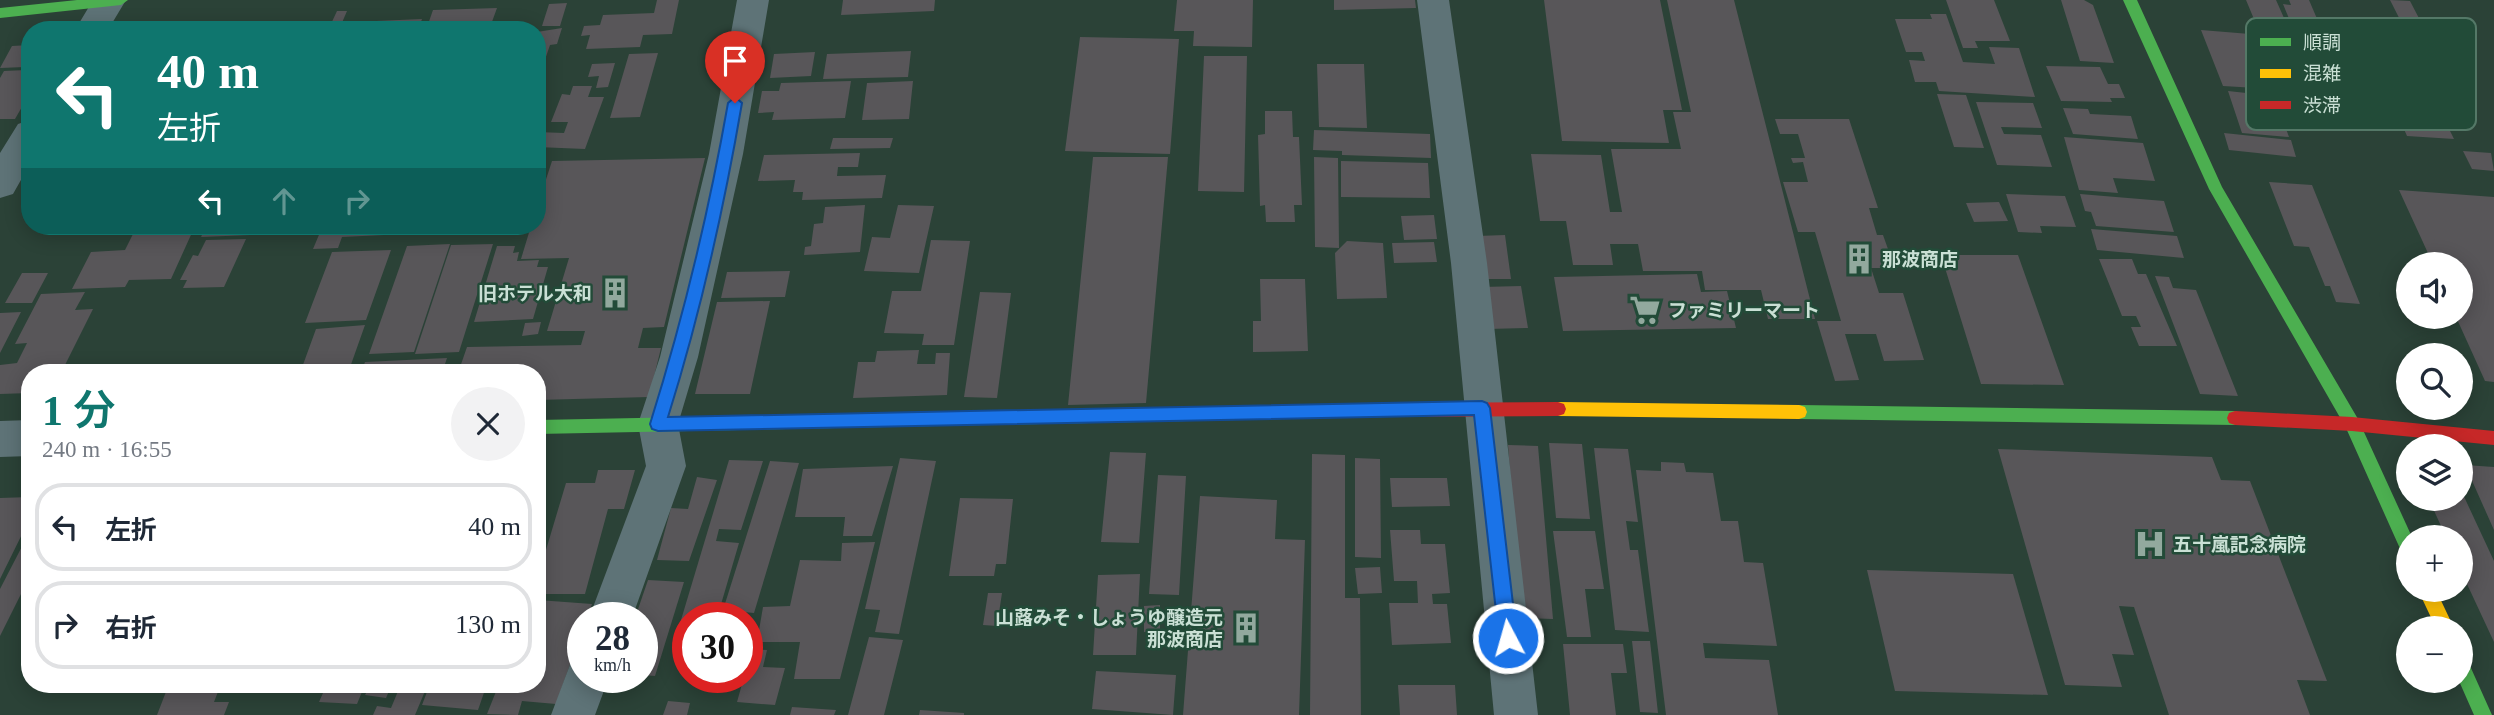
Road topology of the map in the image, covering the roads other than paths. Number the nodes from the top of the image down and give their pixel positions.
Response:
1 (114, 0) edge
2 (753, 0) edge
3 (1433, 0) edge
4 (2130, 0) edge
5 (0, 13) edge
6 (98, 21) edge
7 (21, 149) edge
8 (0, 184) edge
9 (1482, 408) junction
10 (658, 424) junction
11 (2352, 424) junction
12 (546, 427) edge
13 (21, 438) edge
14 (2494, 438) edge
15 (0, 439) edge
16 (2398, 525) edge
17 (616, 602) edge
18 (2473, 692) edge
19 (581, 693) edge
20 (573, 715) edge
21 (1516, 715) edge
22 (2483, 715) edge

1 - 5 main road
1 - 6 street
2 - 10 street
3 - 9 street
4 - 11 main road
7 - 8 street
9 - 10 main road
9 - 11 main road
9 - 21 street
10 - 12 main road
10 - 17 street
11 - 14 main road
11 - 16 main road
13 - 15 street
18 - 22 main road
19 - 20 street

